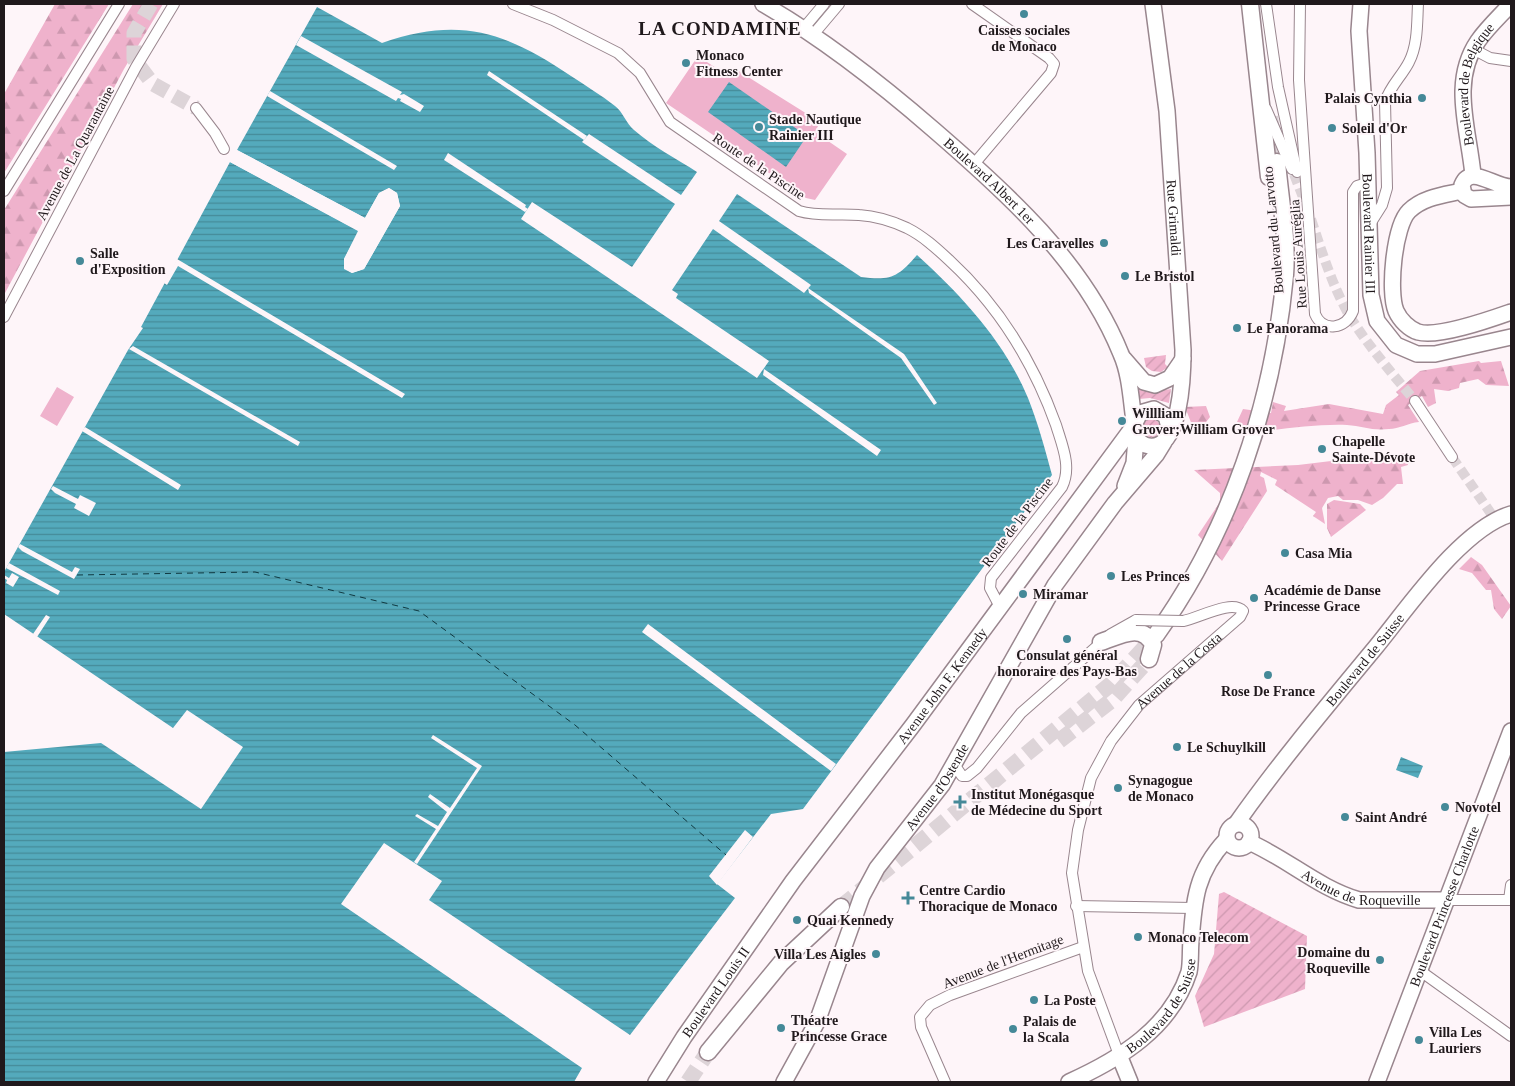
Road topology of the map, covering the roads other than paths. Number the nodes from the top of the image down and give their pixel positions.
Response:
1 (120, 4) edge
2 (174, 4) edge
3 (513, 4) edge
4 (763, 4) edge
5 (824, 4) edge
6 (839, 4) edge
7 (972, 4) edge
8 (1152, 4) edge
9 (1250, 4) edge
10 (1257, 4) edge
11 (1266, 4) edge
12 (1300, 4) edge
13 (1361, 4) edge
14 (1418, 4) edge
15 (1511, 4) edge
16 (808, 33) junction
17 (1473, 49) junction
18 (1511, 61) edge
19 (1262, 86) junction
20 (196, 108) tunnel mouth
21 (224, 149) dead end
22 (1276, 162) tunnel mouth
23 (974, 164) junction
24 (1478, 177) junction
25 (1367, 182) junction
26 (1511, 187) edge
27 (4, 191) edge
28 (1462, 191) junction
29 (1511, 197) edge
30 (1479, 199) junction
31 (1368, 227) junction
32 (1280, 309) junction
33 (1511, 312) edge
34 (4, 317) edge
35 (1484, 321) junction
36 (1511, 322) edge
37 (1509, 339) edge
38 (1122, 355) junction
39 (1183, 359) junction
40 (1415, 401) tunnel mouth
41 (1137, 436) junction
42 (1167, 436) junction
43 (1452, 457) tunnel mouth
44 (1115, 503) junction
45 (1511, 514) edge
46 (1000, 607) junction
47 (1156, 635) tunnel mouth
48 (1101, 642) junction
49 (1149, 660) tunnel mouth
50 (1511, 731) edge
51 (957, 760) junction
52 (1236, 824) junction
53 (1226, 840) junction
54 (1250, 842) junction
55 (1511, 885) edge
56 (1447, 900) junction
57 (1510, 900) edge
58 (778, 903) joint
59 (1076, 906) junction
60 (841, 907) tunnel mouth
61 (1193, 908) junction
62 (1083, 946) junction
63 (1419, 970) junction
64 (1511, 1036) edge
65 (708, 1052) tunnel mouth
66 (1119, 1055) junction
67 (656, 1082) edge
68 (784, 1082) edge
69 (945, 1082) edge
70 (1069, 1082) edge
71 (1130, 1082) edge
72 (1377, 1082) edge

1 - 27 street
2 - 34 street, Avenue de La Quarantaine
3 - 46 street, Route de la Piscine
4 - 16 main road, Boulevard Albert 1er
5 - 16 street
6 - 16 street
7 - 23 street
8 - 39 main road, Rue Grimaldi
9 - 19 main road, Boulevard du Larvotto
10 - 19 main road, Boulevard du Larvotto
11 - 19 street
12 - 25 street, Rue Louis Auréglia
13 - 25 main road, Boulevard Rainier III
14 - 31 street
15 - 17 main road, Boulevard de Belgique
16 - 23 main road, Boulevard Albert 1er
17 - 18 street
17 - 24 main road, Boulevard de Belgique
19 - 32 main road, Boulevard du Larvotto
20 - 21 street
22 - 32 main road, Boulevard du Larvotto
23 - 38 main road, Boulevard Albert 1er
24 - 26 main road
24 - 28 main road
24 - 30 main road
25 - 31 main road, Boulevard Rainier III
28 - 30 main road
28 - 35 main road
29 - 30 main road
31 - 37 main road, Boulevard Rainier III
32 - 47 main road
33 - 35 main road
35 - 36 main road
38 - 39 main road
38 - 41 main road, Boulevard Albert 1er
39 - 42 main road, Rue Grimaldi
40 - 43 street
41 - 42 main road
41 - 42 main road
41 - 44 main road, Avenue d'Ostende
41 - 46 main road, Avenue John F. Kennedy
42 - 44 main road, Avenue d'Ostende
44 - 51 main road, Avenue d'Ostende
45 - 52 main road, Boulevard de Suisse
46 - 58 main road, Avenue John F. Kennedy
48 - 49 main road
48 - 51 street, Avenue de la Costa
48 - 59 street, Avenue de la Costa, bridge
50 - 56 main road, Boulevard Princesse Charlotte
51 - 68 main road, Avenue d'Ostende
52 - 53 main road
52 - 54 main road
53 - 54 main road
53 - 61 main road, Boulevard de Suisse
54 - 56 main road, Avenue de Roqueville
55 - 57 street
56 - 57 street, Avenue de Roqueville
56 - 63 main road, Boulevard Princesse Charlotte
58 - 67 main road, Boulevard Louis II
59 - 61 street
59 - 62 street, Avenue de la Costa
60 - 65 main road
61 - 66 main road, Boulevard de Suisse
62 - 66 street, Avenue de la Costa
62 - 69 street, Avenue de l'Hermitage
63 - 64 street
63 - 72 main road, Boulevard Princesse Charlotte
66 - 70 main road, Boulevard de Suisse
66 - 71 main road, Avenue de la Costa

